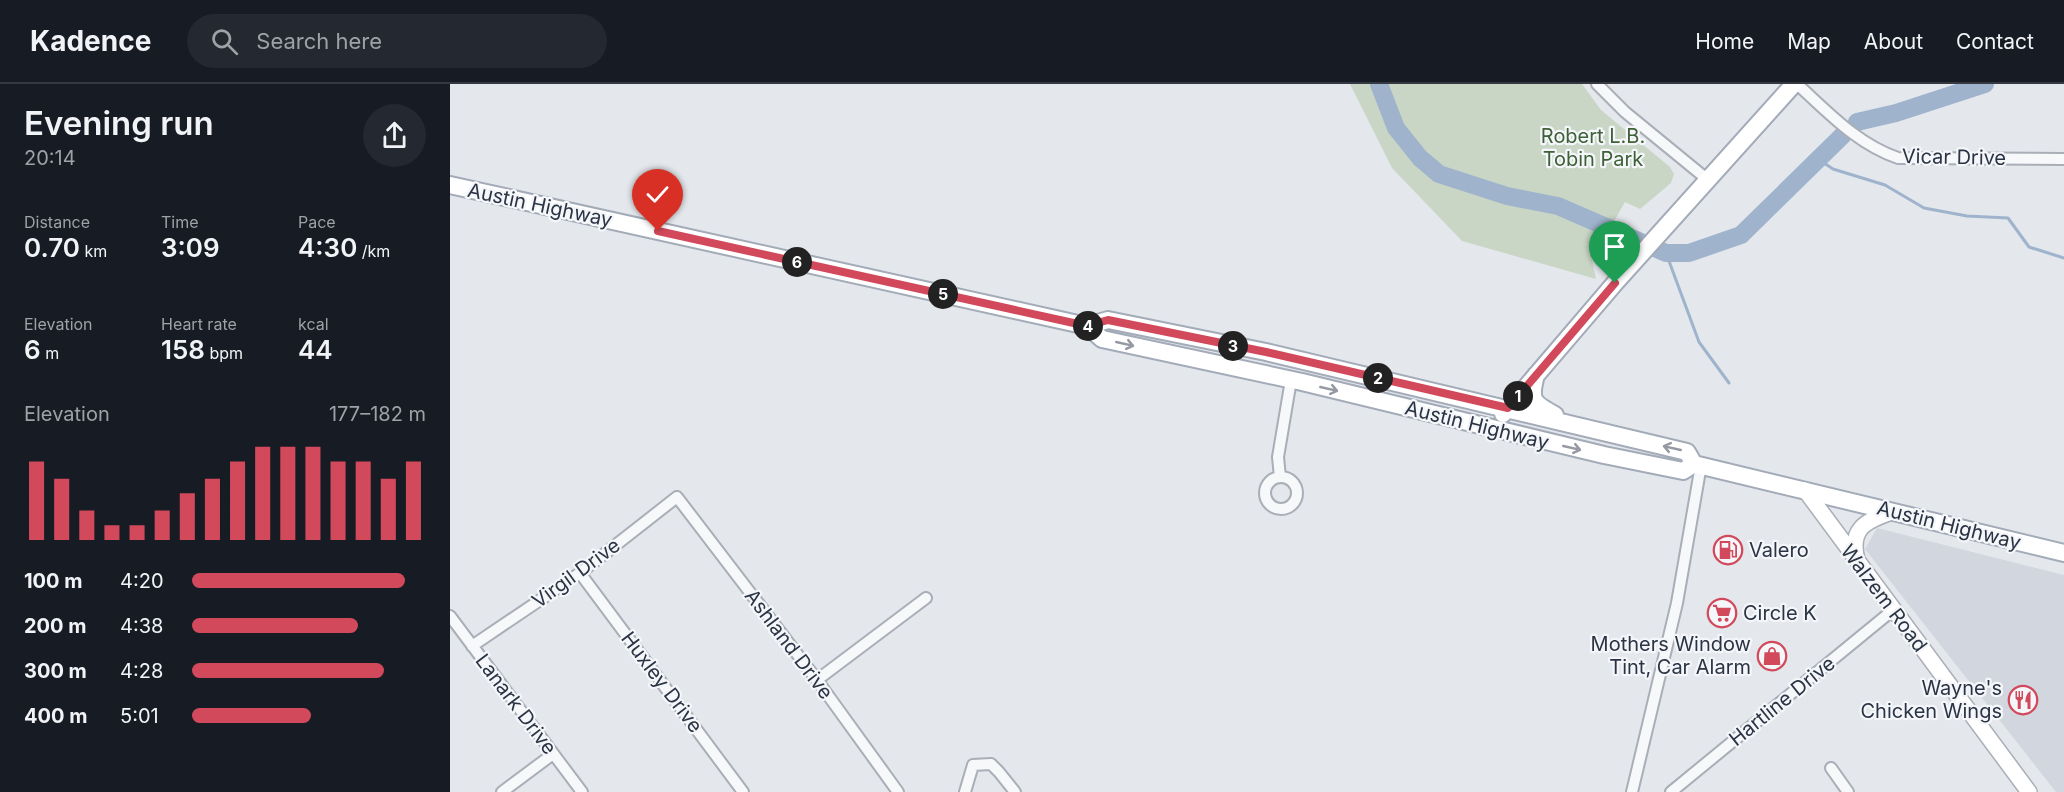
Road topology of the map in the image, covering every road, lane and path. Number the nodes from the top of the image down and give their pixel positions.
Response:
1 (1597, 84) edge
2 (1796, 84) edge
3 (2064, 159) edge
4 (1708, 180) junction
5 (450, 185) edge
6 (1087, 326) junction
7 (1536, 374) junction
8 (1291, 380) junction
9 (1508, 408) junction
10 (1568, 423) junction
11 (1492, 428) junction
12 (1698, 465) junction
13 (1280, 477) dead end
14 (1805, 490) junction
15 (677, 497) joint
16 (1892, 512) junction
17 (2064, 553) edge
18 (1858, 563) junction
19 (580, 573) junction
20 (926, 598) dead end
21 (1893, 610) junction
22 (450, 616) edge
23 (472, 646) junction
24 (816, 680) junction
25 (553, 754) junction
26 (1831, 768) dead end
27 (502, 792) edge
28 (582, 792) edge
29 (743, 792) edge
30 (898, 792) edge
31 (965, 792) edge
32 (1015, 792) edge
33 (1632, 792) edge
34 (1671, 792) edge
35 (1848, 792) edge
36 (2029, 792) edge

1 - 4 street
2 - 3 street, Vicar Drive
2 - 4 main road
4 - 7 main road
5 - 6 main road, Austin Highway
6 -> 8 main road, Austin Highway
6 - 9 main road, Austin Highway
7 - 9 main road
7 - 10 main road
8 -> 11 main road, Austin Highway
8 - 13 street
9 - 10 main road, Austin Highway
9 - 11 main road
12 -> 10 main road, Austin Highway
11 -> 12 main road, Austin Highway
12 - 14 main road, Austin Highway
12 - 33 street
14 - 16 main road, Austin Highway
14 - 18 main road, Walzem Road
15 - 19 street, Virgil Drive
15 - 24 street, Ashland Drive
16 - 17 main road, Austin Highway
16 - 18 main road
18 - 21 main road, Walzem Road
19 - 23 street, Virgil Drive
19 - 29 street, Huxley Drive
20 - 24 street
21 - 34 street, Hartline Drive
21 - 36 main road, Walzem Road
22 - 23 street, Lanark Drive
23 - 25 street, Lanark Drive
24 - 30 street, Ashland Drive
25 - 27 street
25 - 28 street, Lanark Drive
26 - 35 street
31 - 32 street

